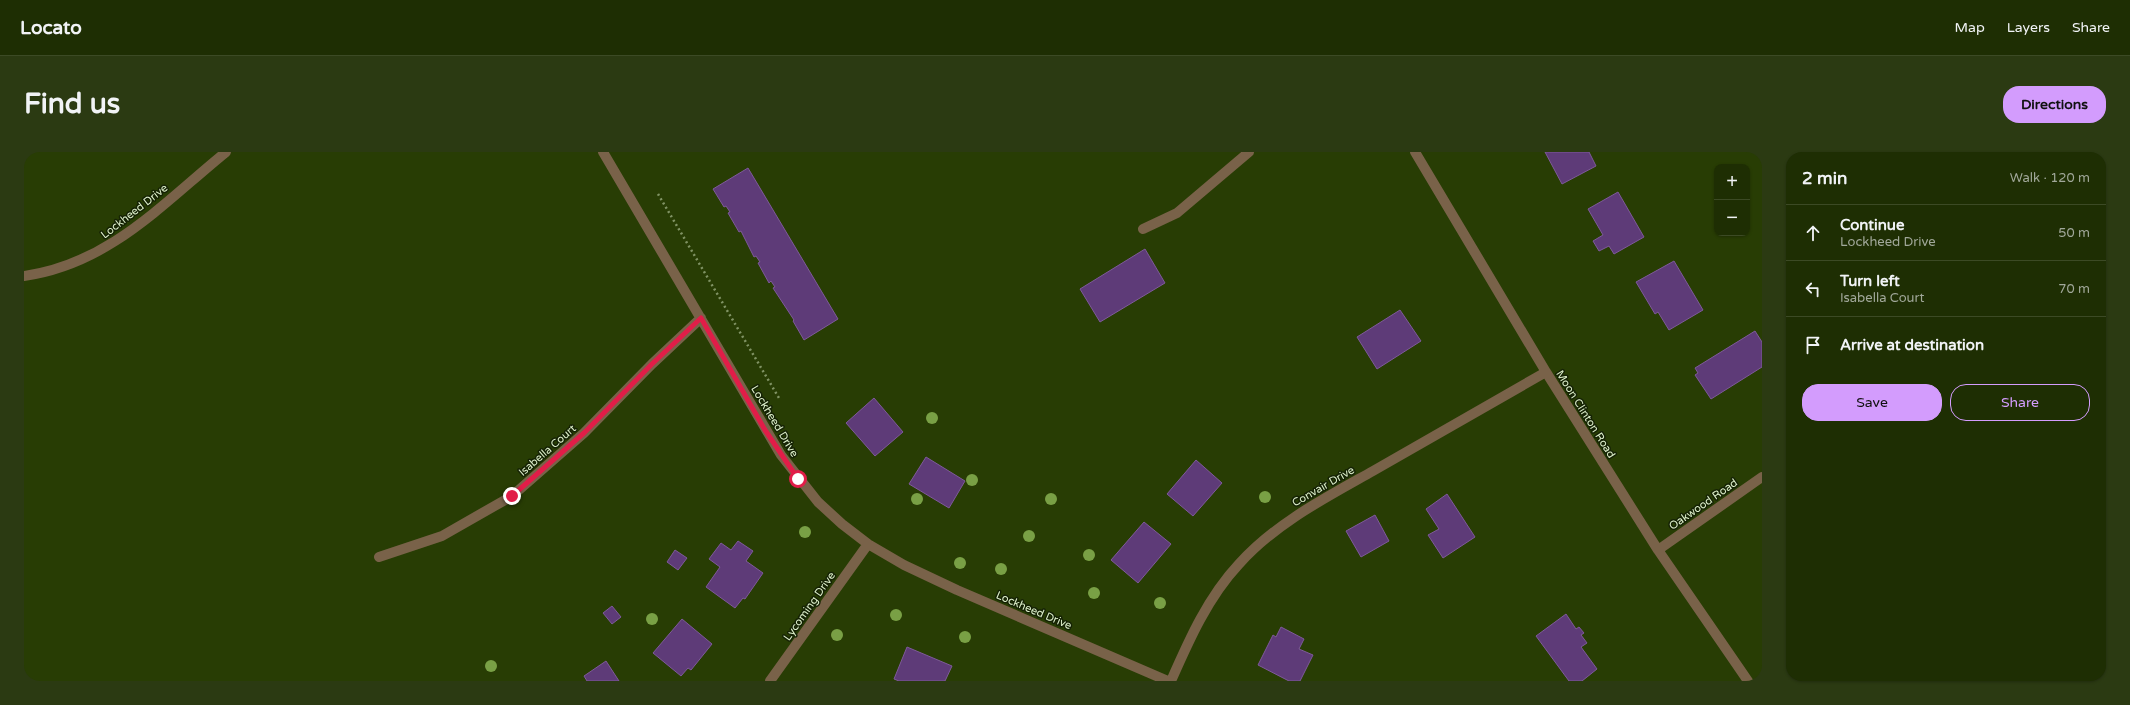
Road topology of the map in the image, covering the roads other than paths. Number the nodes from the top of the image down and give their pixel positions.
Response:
1 (226, 152) edge
2 (603, 152) edge
3 (1248, 152) edge
4 (1415, 152) edge
5 (1143, 229) dead end
6 (24, 276) edge
7 (701, 318) junction
8 (1546, 372) junction
9 (1762, 477) edge
10 (868, 544) junction
11 (1658, 550) junction
12 (379, 556) dead end
13 (770, 681) edge
14 (1168, 681) edge
15 (1171, 681) edge
16 (1748, 681) edge

1 - 6 street, Lockheed Drive
2 - 7 street, Lockheed Drive
3 - 5 street
4 - 8 street, Moon Clinton Road
7 - 10 street, Lockheed Drive
7 - 12 street, Isabella Court
8 - 11 street, Moon Clinton Road
8 - 15 street, Convair Drive
9 - 11 street, Oakwood Road
10 - 13 street, Lycoming Drive
10 - 14 street, Lockheed Drive
11 - 16 street, Moon Clinton Road

